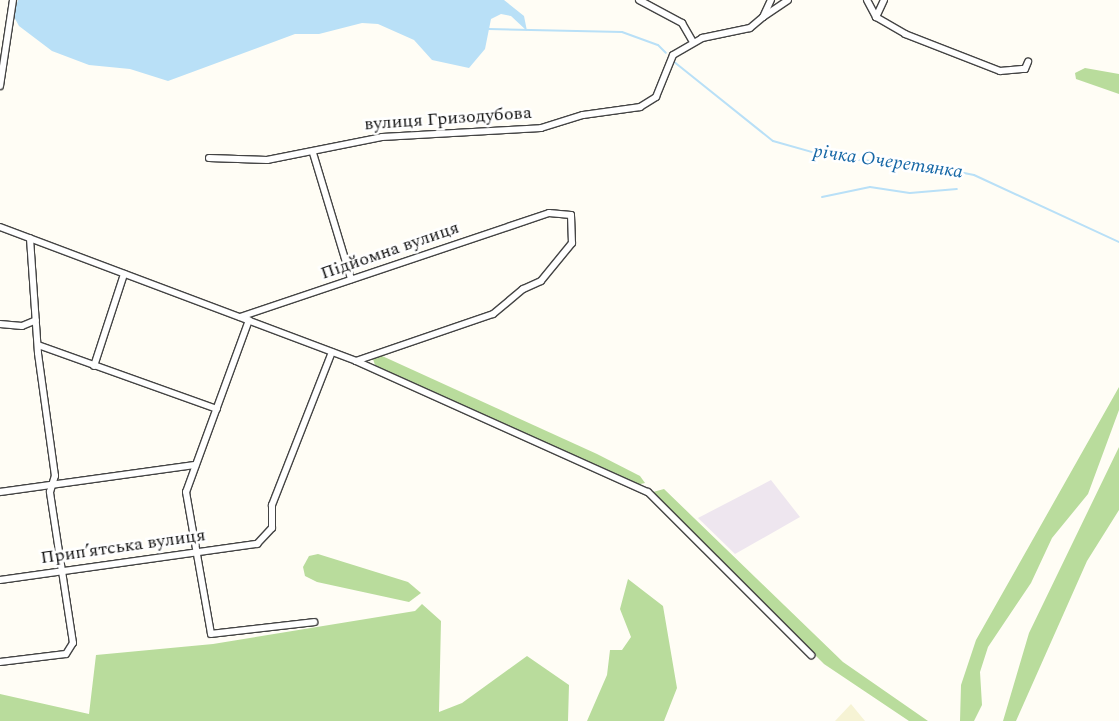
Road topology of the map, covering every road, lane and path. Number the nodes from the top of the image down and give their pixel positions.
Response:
1 (13, 0) edge
2 (639, 0) edge
3 (771, 0) edge
4 (788, 0) edge
5 (867, 0) edge
6 (884, 0) edge
7 (763, 17) junction
8 (876, 17) junction
9 (693, 42) junction
10 (1028, 62) dead end
11 (0, 86) edge
12 (313, 153) junction
13 (209, 158) dead end
14 (0, 227) edge
15 (30, 238) junction
16 (124, 274) junction
17 (350, 279) junction
18 (240, 317) junction
19 (36, 320) junction
20 (249, 320) junction
21 (0, 324) edge
22 (38, 345) junction
23 (332, 352) junction
24 (356, 361) junction
25 (94, 366) junction
26 (217, 409) junction
27 (195, 465) junction
28 (54, 483) junction
29 (0, 492) edge
30 (196, 551) junction
31 (61, 570) junction
32 (0, 580) edge
33 (314, 622) dead end
34 (811, 655) dead end
35 (0, 662) edge

1 - 11 street
2 - 9 street
3 - 7 street
4 - 7 street
5 - 8 street
6 - 8 street
7 - 9 street
8 - 10 street
9 - 12 street, вулиця Гризодубова
12 - 13 street, вулиця Гризодубова
12 - 17 street
14 - 15 street
15 - 16 street
15 - 19 street
16 - 18 street
16 - 25 street
17 - 18 street, Підйомна вулиця
17 - 24 street, Підйомна вулиця
18 - 20 street
19 - 21 street
19 - 22 street
20 - 23 street
20 - 26 street
22 - 25 street
22 - 28 street
23 - 24 street
23 - 30 street, Прип’ятська вулиця
24 - 34 street
25 - 26 street
26 - 27 street
27 - 28 street
27 - 30 street
28 - 29 street
28 - 31 street
30 - 31 street, Прип’ятська вулиця
30 - 33 street
31 - 32 street, Прип’ятська вулиця
31 - 35 street

